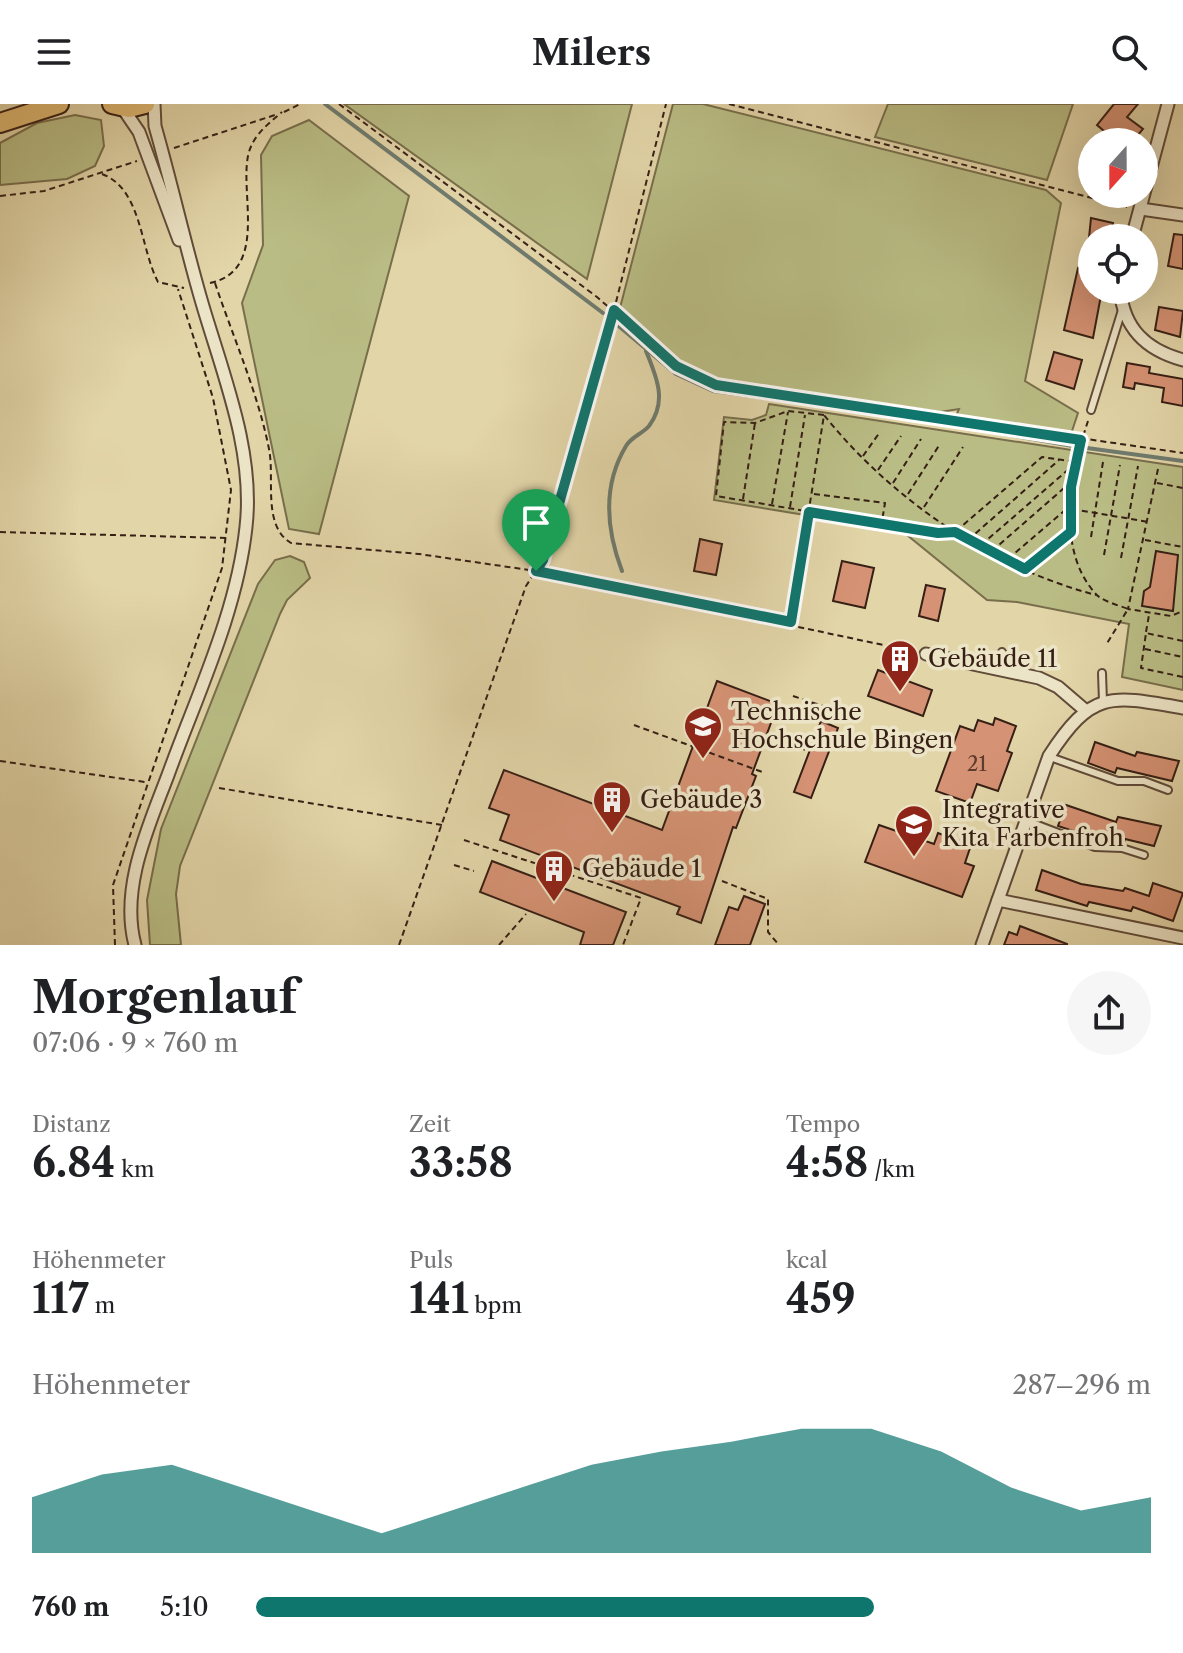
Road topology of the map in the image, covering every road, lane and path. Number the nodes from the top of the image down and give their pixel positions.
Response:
1 (59, 104) edge
2 (145, 104) edge
3 (154, 104) edge
4 (300, 104) edge
5 (339, 104) edge
6 (666, 104) edge
7 (729, 104) edge
8 (1168, 104) edge
9 (117, 106) edge
10 (282, 112) junction
11 (0, 123) edge
12 (163, 152) junction
13 (147, 157) junction
14 (102, 174) junction
15 (0, 196) edge
16 (1141, 209) junction
17 (1183, 215) edge
18 (1136, 224) edge
19 (215, 283) junction
20 (197, 285) junction
21 (178, 289) junction
22 (1121, 304) edge
23 (614, 310) junction
24 (1122, 310) junction
25 (1183, 360) edge
26 (1091, 410) joint
27 (788, 411) junction
28 (806, 413) junction
29 (824, 415) junction
30 (755, 423) junction
31 (880, 432) dead end
32 (901, 436) dead end
33 (921, 439) dead end
34 (1081, 440) junction
35 (940, 444) dead end
36 (963, 447) dead end
37 (1183, 453) edge
38 (862, 457) junction
39 (1060, 459) junction
40 (1077, 462) junction
41 (1103, 462) dead end
42 (1120, 465) dead end
43 (1138, 466) dead end
44 (1158, 469) dead end
45 (878, 471) junction
46 (1072, 481) junction
47 (1156, 483) junction
48 (892, 484) junction
49 (1183, 488) edge
50 (812, 494) junction
51 (907, 495) junction
52 (743, 500) junction
53 (772, 505) junction
54 (1071, 507) junction
55 (924, 508) junction
56 (790, 509) junction
57 (809, 512) junction
58 (1095, 512) junction
59 (1111, 515) junction
60 (1128, 518) junction
61 (1149, 522) junction
62 (882, 523) junction
63 (0, 532) edge
64 (955, 532) junction
65 (1071, 532) junction
66 (1091, 537) dead end
67 (226, 538) junction
68 (967, 540) junction
69 (1145, 540) junction
70 (980, 546) junction
71 (1183, 547) edge
72 (990, 552) junction
73 (1104, 555) dead end
74 (1121, 558) dead end
75 (1007, 560) junction
76 (1025, 569) junction
77 (536, 571) junction
78 (1096, 595) junction
79 (1128, 609) junction
80 (1183, 611) edge
81 (1149, 613) junction
82 (791, 622) junction
83 (1146, 633) junction
84 (1183, 641) edge
85 (1106, 645) dead end
86 (1144, 649) junction
87 (1002, 652) dead end
88 (926, 654) joint
89 (1183, 657) edge
90 (999, 668) junction
91 (1102, 673) dead end
92 (1183, 677) edge
93 (793, 696) dead end
94 (811, 702) junction
95 (1103, 702) junction
96 (1183, 708) edge
97 (1086, 711) junction
98 (859, 718) dead end
99 (634, 725) dead end
100 (790, 744) dead end
101 (1049, 756) junction
102 (0, 761) edge
103 (765, 773) dead end
104 (146, 782) junction
105 (219, 788) dead end
106 (1168, 790) dead end
107 (1027, 821) junction
108 (443, 825) junction
109 (464, 840) dead end
110 (1144, 855) dead end
111 (454, 865) dead end
112 (474, 871) dead end
113 (722, 881) dead end
114 (998, 900) junction
115 (526, 914) dead end
116 (1183, 938) edge
117 (115, 945) edge
118 (135, 945) edge
119 (399, 945) edge
120 (499, 945) edge
121 (624, 945) edge
122 (779, 945) edge
123 (982, 945) edge

1 - 11 main road
2 - 9 main road
3 - 12 street
4 - 10 path
5 - 23 path
6 - 23 path
7 - 16 path
8 - 16 street
9 - 13 street
10 - 12 path
10 - 19 path
12 - 20 street
13 - 14 path
13 - 20 street
14 - 15 path
14 - 21 path
16 - 17 street
16 - 18 street
19 - 20 path
19 - 77 path
20 - 21 path
20 - 118 street
21 - 67 path
22 - 24 street
23 - 34 path
23 - 77 path
24 - 25 street
24 - 26 lane
26 - 34 path
27 - 28 path
27 - 30 path
27 - 53 path
28 - 29 path
28 - 56 path
29 - 38 path
29 - 50 path
30 - 52 path
30 - 52 path
31 - 38 path
32 - 45 path
33 - 48 path
34 - 37 path
34 - 40 path
35 - 51 path
36 - 55 path
38 - 45 path
39 - 40 path
39 - 64 path
39 - 68 path
40 - 46 path
40 - 70 path
41 - 58 path
42 - 59 path
43 - 60 path
44 - 47 path
45 - 48 path
46 - 54 path
46 - 72 path
47 - 49 path
47 - 61 path
48 - 51 path
50 - 57 path
50 - 62 path
51 - 55 path
52 - 53 path
53 - 56 path
54 - 58 path
54 - 65 path
54 - 75 path
55 - 64 path
56 - 57 path
57 - 62 path
57 - 82 path
58 - 59 path
58 - 66 path
59 - 60 path
59 - 73 path
60 - 61 path
60 - 74 path
61 - 69 path
62 - 64 path
63 - 67 path
64 - 68 path
65 - 76 path
65 - 78 path
67 - 104 path
68 - 70 path
69 - 71 path
69 - 79 path
70 - 72 path
72 - 75 path
75 - 76 path
76 - 78 path
77 - 82 path
77 - 108 path
78 - 79 path
79 - 81 path
79 - 85 path
80 - 81 path
81 - 83 path
82 - 88 path
83 - 84 path
83 - 86 path
86 - 89 path
86 - 92 path
87 - 90 lane
88 - 90 street
90 - 97 street
91 - 95 lane
93 - 94 path
94 - 98 path
94 - 100 path
95 - 96 street
95 - 97 street
97 - 101 street
99 - 103 path
101 - 106 lane
101 - 107 street
102 - 104 path
104 - 117 path
105 - 108 path
107 - 110 lane
107 - 114 street
108 - 119 path
109 - 121 path
111 - 112 path
113 - 122 path
114 - 116 street
114 - 123 street
115 - 120 path

